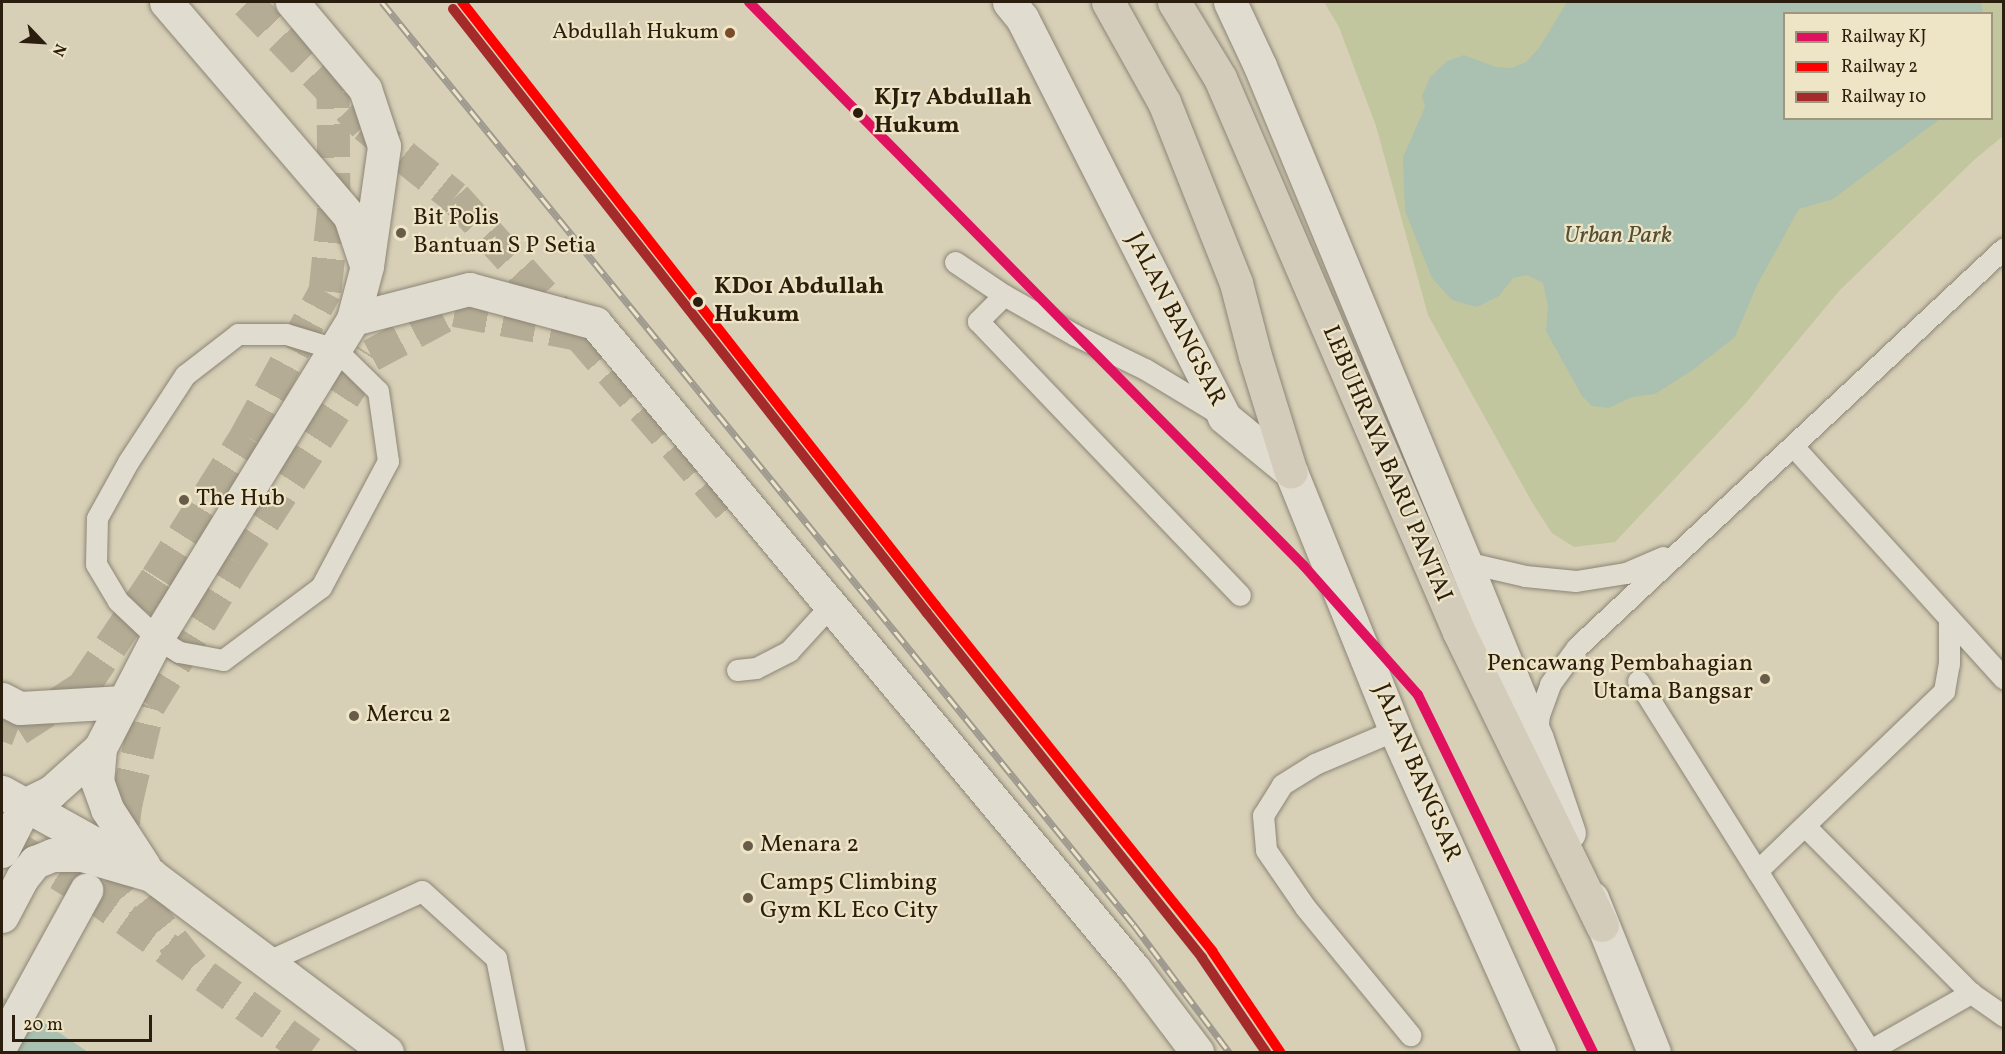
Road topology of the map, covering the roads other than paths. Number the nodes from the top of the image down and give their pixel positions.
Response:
1 (166, 2) edge
2 (292, 2) edge
3 (1009, 2) edge
4 (1107, 2) edge
5 (1174, 2) edge
6 (1230, 2) edge
7 (2004, 248) edge
8 (955, 262) dead end
9 (367, 266) junction
10 (1004, 295) junction
11 (353, 319) junction
12 (335, 349) junction
13 (1224, 417) junction
14 (1793, 446) junction
15 (1291, 472) junction
16 (1685, 546) junction
17 (1465, 561) junction
18 (1240, 595) dead end
19 (831, 605) junction
20 (1950, 619) junction
21 (157, 638) junction
22 (737, 670) dead end
23 (2004, 679) edge
24 (1638, 681) dead end
25 (2, 699) edge
26 (123, 702) junction
27 (1395, 730) junction
28 (1537, 740) junction
29 (100, 748) junction
30 (14, 798) edge
31 (1806, 827) junction
32 (2, 850) edge
33 (1757, 871) junction
34 (151, 875) junction
35 (79, 904) dead end
36 (2, 916) edge
37 (1602, 925) junction
38 (266, 962) junction
39 (1971, 993) junction
40 (2004, 1016) edge
41 (1410, 1035) dead end
42 (2, 1043) edge
43 (1868, 1052) edge
44 (387, 1053) edge
45 (515, 1053) edge
46 (1197, 1053) edge
47 (1539, 1053) edge
48 (1654, 1053) edge

1 - 9 street
2 - 9 street
3 - 13 street, JALAN BANGSAR
4 - 15 highway
5 - 37 highway, LEBUHRAYA BARU PANTAI
6 - 17 street
7 - 14 lane
8 - 10 lane
9 - 11 street
10 - 13 lane
10 - 18 lane
11 - 12 street
11 - 19 street
12 - 21 street
12 - 21 lane
12 - 21 lane
13 - 15 street, JALAN BANGSAR
14 - 16 lane
14 - 20 lane
15 - 27 street, JALAN BANGSAR
16 - 17 lane
16 - 28 lane
17 - 28 street
19 - 22 lane
19 - 46 street
20 - 23 lane
20 - 31 lane
21 - 26 street
24 - 33 lane
25 - 26 street
26 - 29 street
27 - 41 lane
27 - 47 street, JALAN BANGSAR
28 - 37 street
29 - 30 street
29 - 34 street
30 - 32 street
30 - 34 street
31 - 33 lane
31 - 39 lane
33 - 43 lane
34 - 36 street
34 - 38 street
35 - 42 street
37 - 48 street
38 - 44 street
38 - 45 lane
39 - 40 lane
39 - 43 lane

